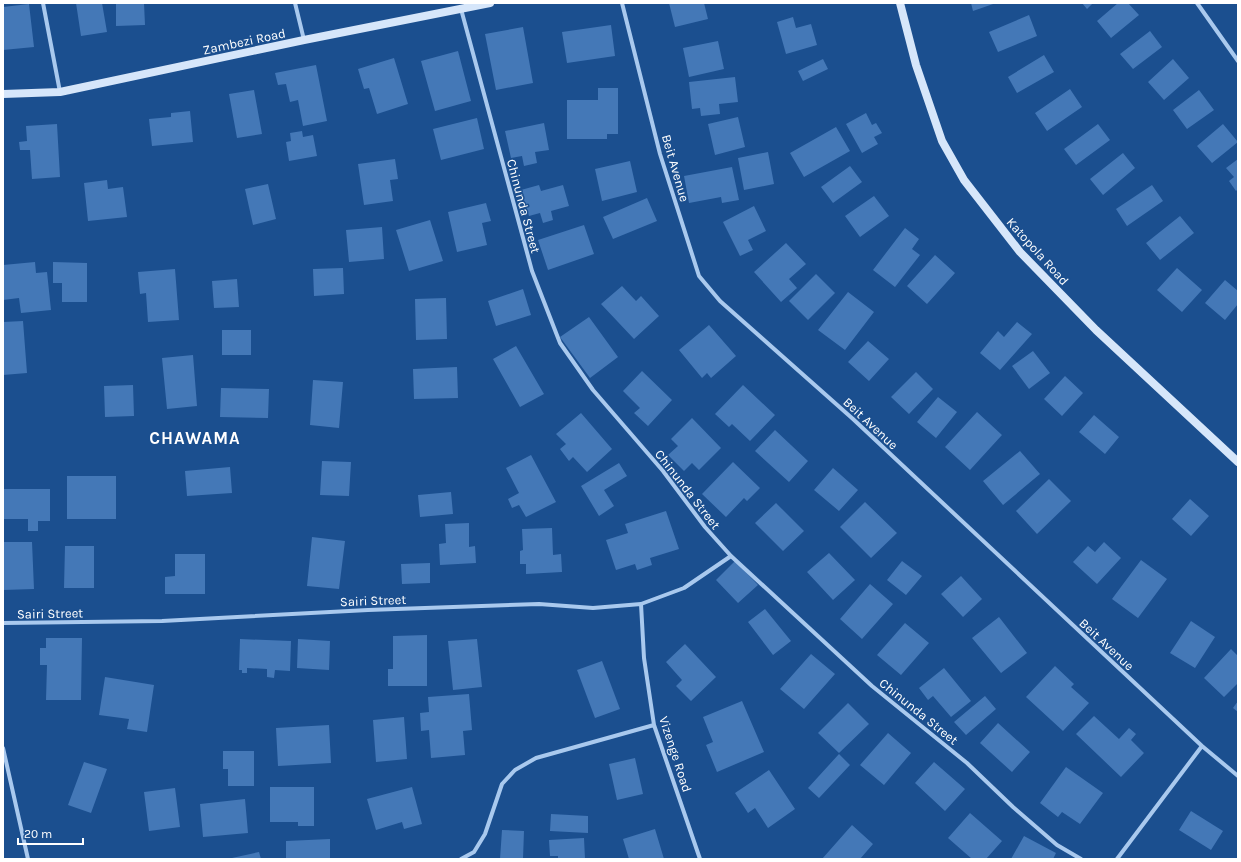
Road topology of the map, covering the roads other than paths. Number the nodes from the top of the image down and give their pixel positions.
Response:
1 (43, 3) edge
2 (295, 3) edge
3 (490, 3) edge
4 (622, 3) edge
5 (900, 3) edge
6 (1197, 3) edge
7 (461, 9) junction
8 (304, 40) junction
9 (1238, 62) edge
10 (60, 92) junction
11 (3, 94) edge
12 (1238, 462) edge
13 (732, 556) junction
14 (641, 604) junction
15 (3, 623) edge
16 (654, 725) junction
17 (1202, 746) junction
18 (3, 748) edge
19 (1238, 776) edge
20 (28, 859) edge
21 (461, 859) edge
22 (700, 859) edge
23 (1080, 859) edge
24 (1117, 859) edge

1 - 10 street
2 - 8 street
3 - 7 street, Zambezi Road
4 - 17 street, Beit Avenue
5 - 12 street, Katopola Road
6 - 9 street
7 - 8 street, Zambezi Road
7 - 13 street, Chinunda Street
8 - 10 street, Zambezi Road
10 - 11 street, Zambezi Road
13 - 14 street, Sairi Street
13 - 23 street, Chinunda Street
14 - 15 street, Sairi Street
14 - 16 street, Vizenge Road
16 - 21 street
16 - 22 street, Vizenge Road
17 - 19 street, Beit Avenue
17 - 24 street
18 - 20 street

